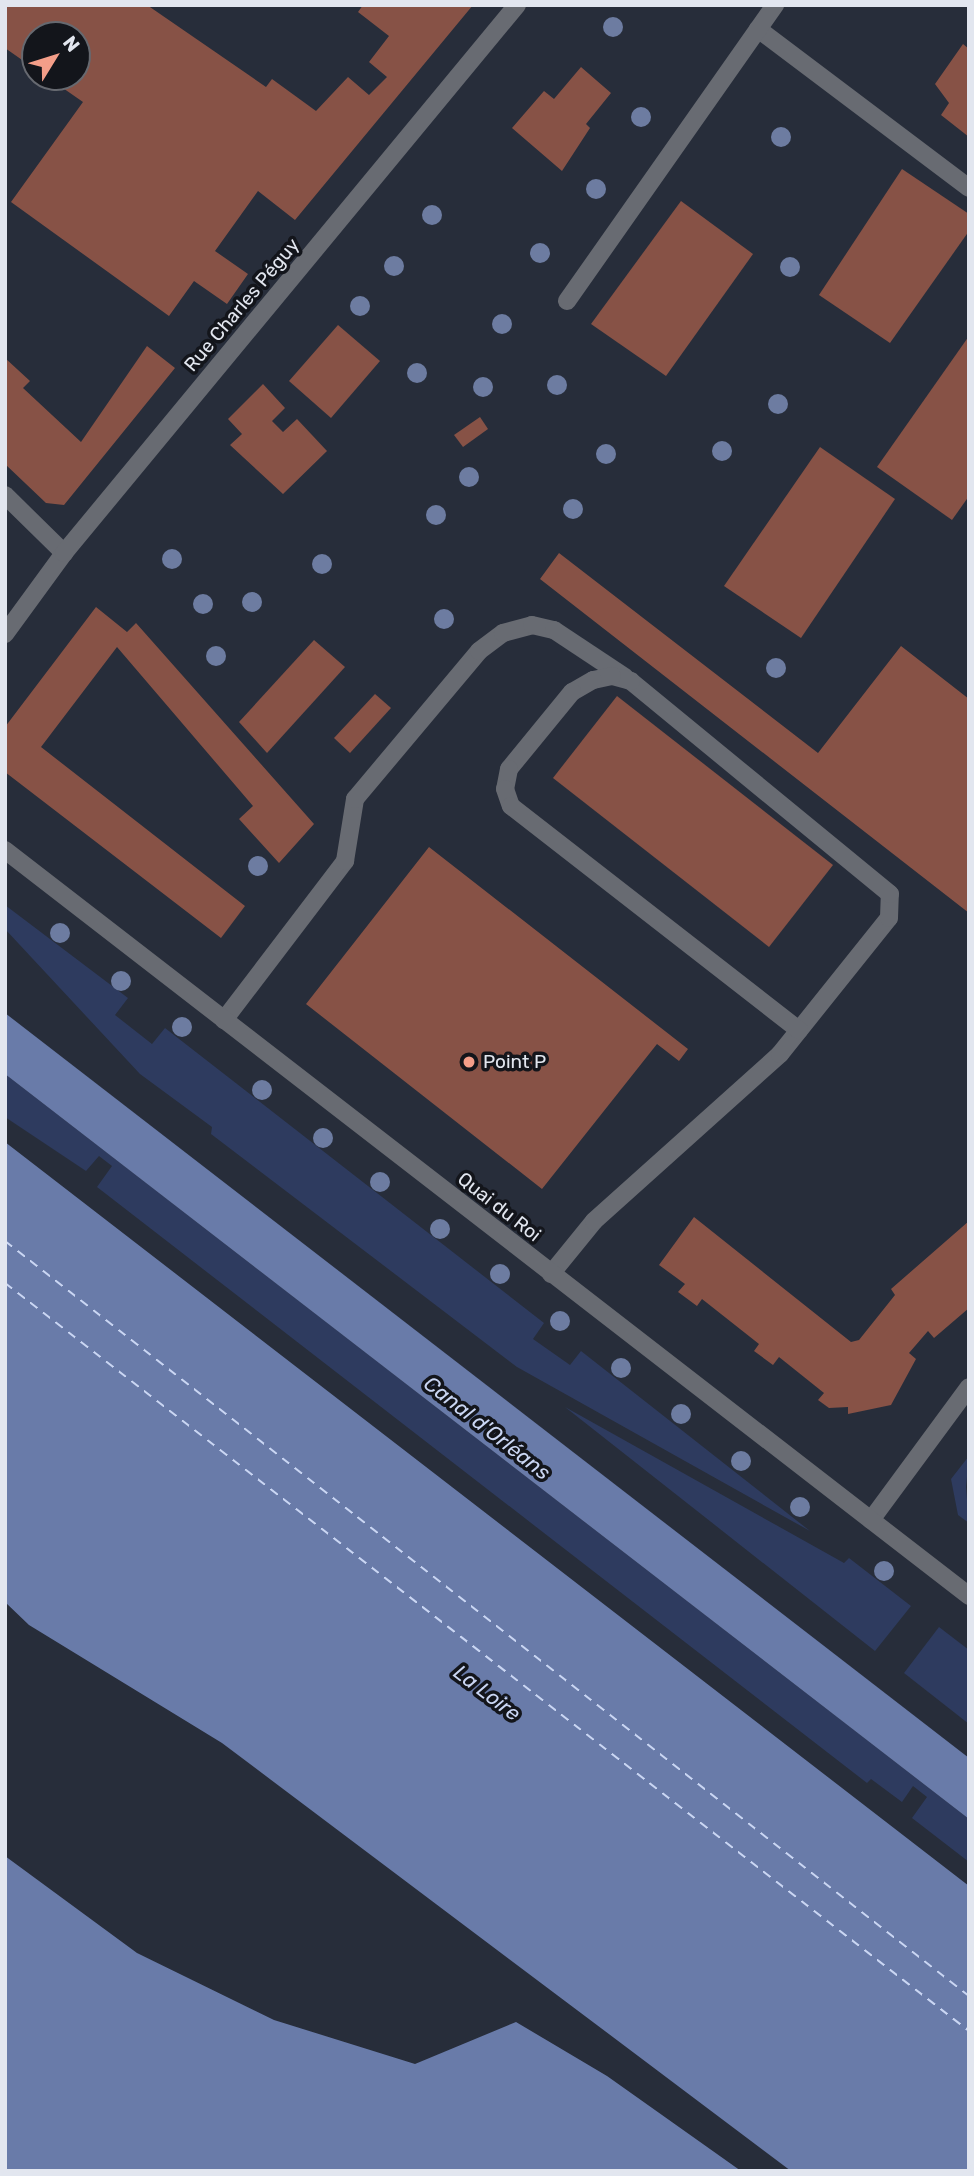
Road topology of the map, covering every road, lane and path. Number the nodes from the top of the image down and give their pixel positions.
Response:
1 (517, 5) edge
2 (775, 5) edge
3 (758, 29) junction
4 (969, 188) edge
5 (567, 301) dead end
6 (8, 504) edge
7 (64, 553) junction
8 (5, 634) edge
9 (631, 681) junction
10 (5, 850) edge
11 (224, 1020) junction
12 (799, 1030) junction
13 (551, 1274) junction
14 (969, 1387) edge
15 (871, 1520) junction
16 (969, 1596) edge

1 - 7 street, Rue Charles Péguy
2 - 3 street
3 - 4 street
3 - 5 street
6 - 7 street
7 - 8 street, Rue Charles Péguy
9 - 11 street
9 - 12 street
9 - 12 street
10 - 11 street, Quai du Roi
11 - 13 street, Quai du Roi
12 - 13 street
13 - 15 street, Quai du Roi
14 - 15 street
15 - 16 street, Quai du Roi

